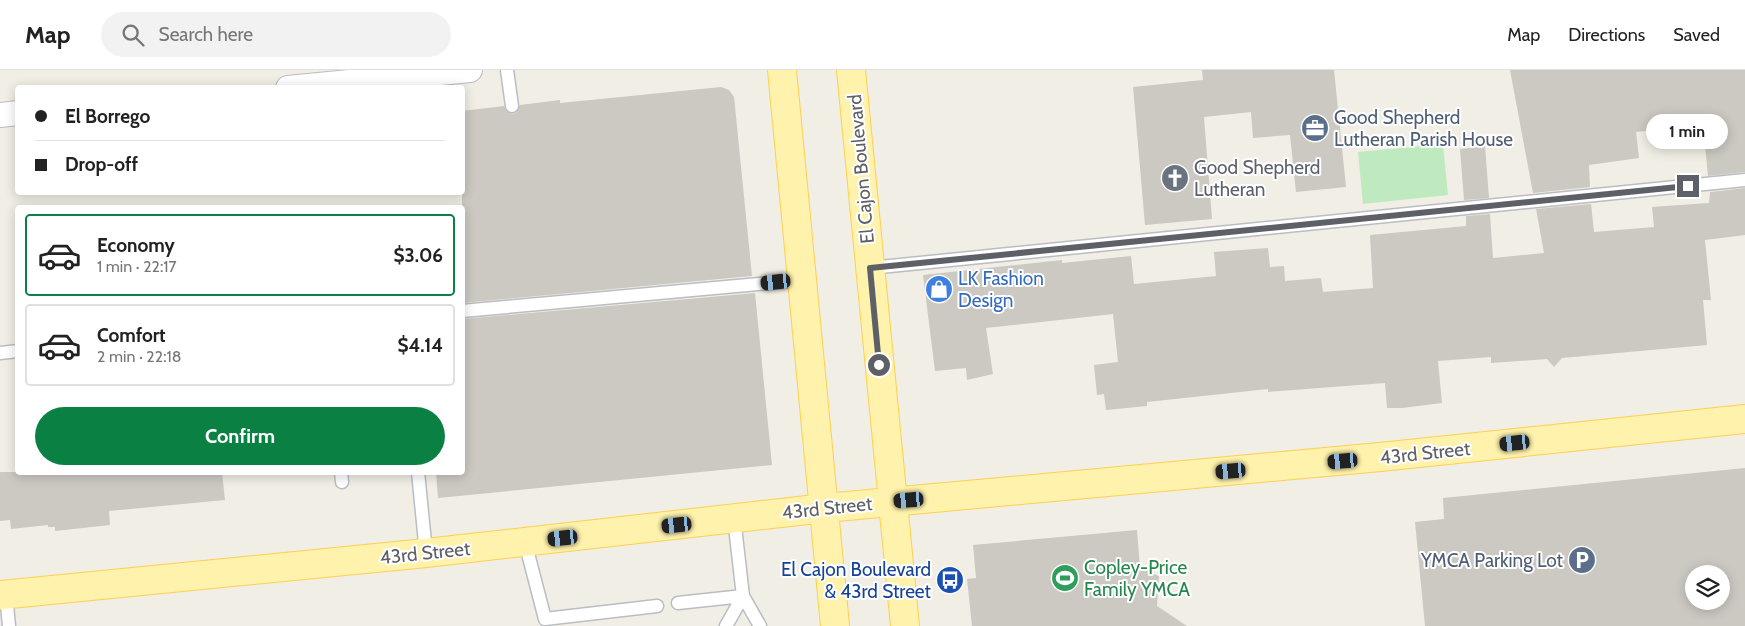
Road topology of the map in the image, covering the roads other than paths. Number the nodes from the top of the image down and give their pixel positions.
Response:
1 (470, 70) edge
2 (507, 70) edge
3 (782, 70) edge
4 (852, 70) edge
5 (318, 85) edge
6 (512, 106) dead end
7 (15, 114) edge
8 (0, 115) edge
9 (1745, 180) edge
10 (870, 268) junction
11 (803, 280) junction
12 (465, 311) edge
13 (15, 351) edge
14 (0, 353) edge
15 (1745, 419) edge
16 (418, 475) edge
17 (892, 502) junction
18 (824, 508) junction
19 (734, 518) junction
20 (525, 542) junction
21 (426, 554) junction
22 (3, 595) edge
23 (743, 596) junction
24 (678, 603) dead end
25 (657, 606) dead end
26 (9, 626) edge
27 (726, 626) edge
28 (760, 626) edge
29 (835, 626) edge
30 (905, 626) edge

1 - 5 street
2 - 6 lane
3 - 11 main road
4 - 10 main road, El Cajon Boulevard
7 - 8 street
9 - 10 lane
10 - 17 main road, El Cajon Boulevard
11 - 12 lane
11 - 18 main road
13 - 14 lane
15 - 17 main road, 43rd Street
16 - 21 lane
17 - 18 main road, 43rd Street
17 - 30 main road, El Cajon Boulevard
18 - 19 main road, 43rd Street
18 - 29 main road
19 - 20 main road, 43rd Street
19 - 23 lane
20 - 21 main road, 43rd Street
20 - 25 lane
21 - 22 main road, 43rd Street
22 - 26 lane
23 - 24 lane
23 - 27 lane
23 - 28 lane

